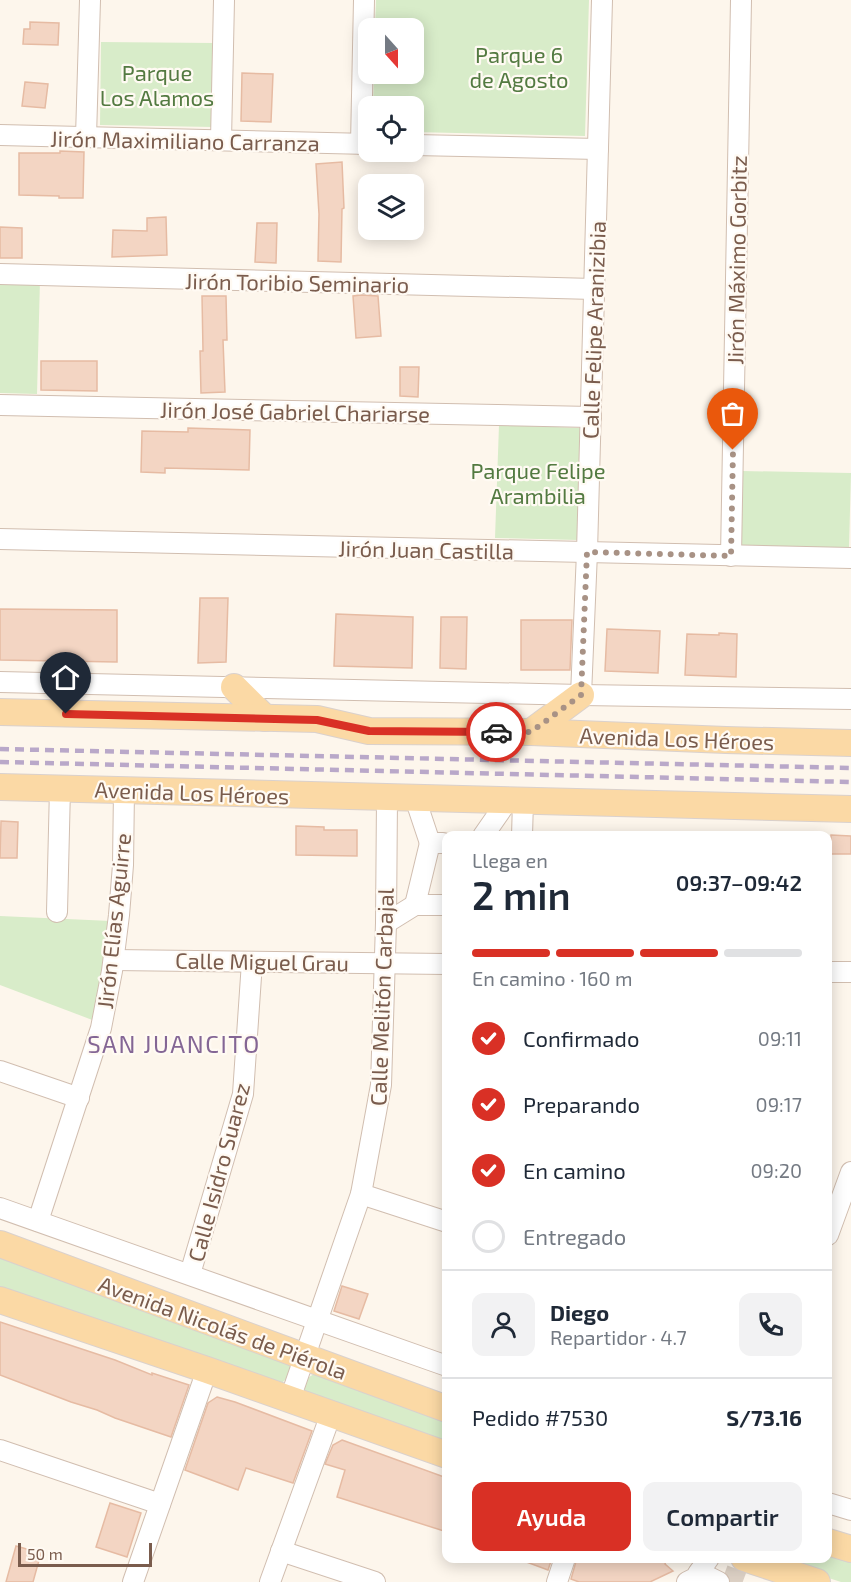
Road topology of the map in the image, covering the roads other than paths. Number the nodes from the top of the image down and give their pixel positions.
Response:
1 (90, 0) edge
2 (224, 0) edge
3 (364, 0) edge
4 (602, 0) edge
5 (741, 0) edge
6 (365, 96) edge
7 (0, 135) edge
8 (86, 137) junction
9 (221, 140) junction
10 (358, 144) edge
11 (424, 145) edge
12 (598, 149) junction
13 (0, 274) edge
14 (594, 289) junction
15 (0, 405) edge
16 (591, 417) junction
17 (0, 539) edge
18 (587, 552) junction
19 (731, 556) junction
20 (851, 558) edge
21 (0, 682) edge
22 (234, 687) junction
23 (581, 695) junction
24 (851, 699) edge
25 (0, 712) edge
26 (265, 718) junction
27 (0, 727) edge
28 (369, 731) junction
29 (531, 732) junction
30 (851, 743) edge
31 (0, 787) edge
32 (60, 789) junction
33 (124, 790) junction
34 (387, 798) junction
35 (415, 798) junction
36 (515, 801) junction
37 (851, 809) edge
38 (488, 831) edge
39 (521, 831) edge
40 (415, 905) junction
41 (442, 905) edge
42 (57, 912) dead end
43 (386, 923) junction
44 (114, 960) junction
45 (252, 962) junction
46 (385, 962) junction
47 (442, 964) edge
48 (832, 972) edge
49 (851, 972) edge
50 (0, 1071) edge
51 (78, 1098) junction
52 (851, 1172) edge
53 (361, 1194) junction
54 (845, 1207) edge
55 (0, 1208) edge
56 (442, 1220) edge
57 (38, 1221) junction
58 (832, 1228) edge
59 (0, 1244) edge
60 (190, 1274) junction
61 (0, 1300) edge
62 (318, 1319) junction
63 (305, 1357) junction
64 (442, 1364) edge
65 (207, 1370) junction
66 (290, 1400) junction
67 (442, 1406) edge
68 (331, 1414) junction
69 (0, 1450) edge
70 (442, 1453) edge
71 (160, 1504) junction
72 (832, 1504) edge
73 (851, 1510) edge
74 (832, 1543) edge
75 (851, 1549) edge
76 (281, 1551) junction
77 (563, 1563) edge
78 (726, 1568) edge
79 (698, 1571) edge
80 (803, 1580) edge
81 (133, 1582) edge
82 (270, 1582) edge
83 (375, 1582) edge
84 (556, 1582) edge

1 - 8 street
2 - 9 street
3 - 6 street
4 - 12 street, Calle Felipe Aranizibia
5 - 19 street, Jirón Máximo Gorbitz
7 - 8 street, Jirón Maximiliano Carranza
8 - 9 street, Jirón Maximiliano Carranza
9 - 10 street, Jirón Maximiliano Carranza
11 - 12 street
12 - 14 street, Calle Felipe Aranizibia
13 - 14 street, Jirón Toribio Seminario
14 - 16 street, Calle Felipe Aranizibia
15 - 16 street, Jirón José Gabriel Chariarse
16 - 18 street, Calle Felipe Aranizibia
17 - 18 street, Jirón Juan Castilla
18 - 19 street, Jirón Juan Castilla
18 - 23 street, Calle Felipe Aranizibia
19 - 20 street, Jirón Juan Castilla
21 - 22 street, Avenida Los Héroes
22 - 23 street, Avenida Los Héroes
22 - 26 main road
23 - 24 street, Avenida Los Héroes
23 - 29 main road
25 - 26 main road, Avenida Los Héroes
26 - 28 main road, Avenida Los Héroes
27 - 28 main road
28 - 29 main road, Avenida Los Héroes
29 - 30 main road, Avenida Los Héroes
31 - 32 main road, Avenida Los Héroes
32 - 33 main road, Avenida Los Héroes
32 - 42 street
33 - 34 main road, Avenida Los Héroes
33 - 44 street, Jirón Elías Aguirre
34 - 35 main road, Avenida Los Héroes
34 - 43 street, Calle Melitón Carbajal
35 - 36 main road, Avenida Los Héroes
35 - 40 street
36 - 37 main road, Avenida Los Héroes
36 - 38 street
36 - 39 street
40 - 41 street
40 - 43 street
43 - 46 street, Calle Melitón Carbajal
44 - 45 street, Calle Miguel Grau
44 - 51 street, Jirón Elías Aguirre
45 - 46 street, Calle Miguel Grau
45 - 60 street, Calle Isidro Suarez
46 - 47 street, Calle Miguel Grau
46 - 53 street, Calle Melitón Carbajal
48 - 49 street
50 - 51 street
51 - 57 street, Jirón Elías Aguirre
52 - 54 street
53 - 56 street
53 - 62 street, Calle Melitón Carbajal
54 - 58 street
55 - 57 street, Avenida Nicolás de Piérola
57 - 60 street, Avenida Nicolás de Piérola
59 - 63 main road, Avenida Nicolás de Piérola
60 - 62 street, Avenida Nicolás de Piérola
61 - 65 main road, Avenida Nicolás de Piérola
62 - 63 street, Calle Melitón Carbajal
62 - 64 street, Avenida Nicolás de Piérola
63 - 66 street, Calle Melitón Carbajal
63 - 67 main road, Avenida Nicolás de Piérola
65 - 66 main road, Avenida Nicolás de Piérola
65 - 71 street
66 - 68 main road, Avenida Nicolás de Piérola
68 - 70 main road, Avenida Nicolás de Piérola
68 - 76 street
69 - 71 street
71 - 81 street
72 - 73 street
74 - 75 main road
76 - 82 street
76 - 83 street
77 - 84 street
78 - 79 street
78 - 80 main road

